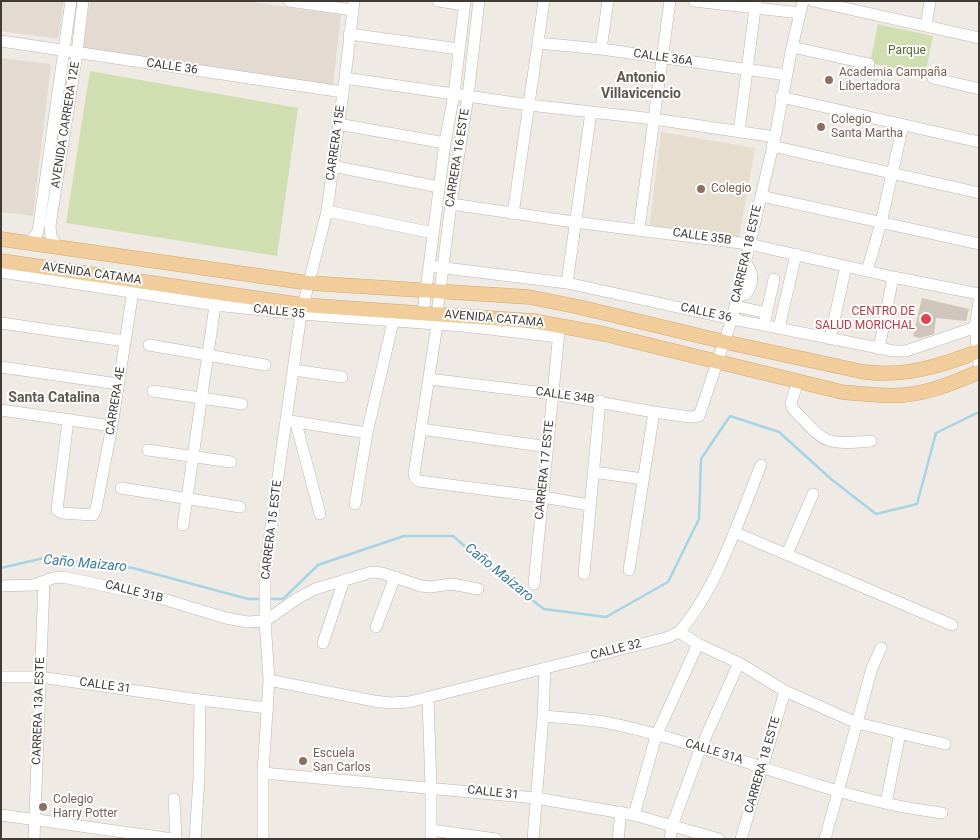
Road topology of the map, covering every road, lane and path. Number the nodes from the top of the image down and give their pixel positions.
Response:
1 (289, 1) edge
2 (438, 1) edge
3 (479, 1) edge
4 (544, 1) edge
5 (608, 1) edge
6 (670, 1) edge
7 (694, 1) edge
8 (803, 1) edge
9 (813, 1) edge
10 (930, 1) edge
11 (465, 3) edge
12 (756, 5) edge
13 (71, 6) edge
14 (353, 6) edge
15 (83, 7) edge
16 (800, 13) junction
17 (926, 26) junction
18 (349, 34) junction
19 (979, 38) edge
20 (1, 41) edge
21 (538, 44) junction
22 (792, 46) junction
23 (459, 49) junction
24 (601, 49) junction
25 (64, 50) junction
26 (77, 53) junction
27 (664, 59) junction
28 (869, 64) dead end
29 (748, 70) junction
30 (787, 75) junction
31 (345, 78) junction
32 (933, 78) dead end
33 (979, 89) edge
34 (342, 92) junction
35 (454, 94) junction
36 (468, 96) junction
37 (781, 97) junction
38 (529, 105) junction
39 (591, 112) junction
40 (654, 119) junction
41 (338, 124) junction
42 (903, 125) junction
43 (740, 132) junction
44 (774, 142) junction
45 (979, 142) edge
46 (445, 143) junction
47 (332, 166) junction
48 (892, 173) junction
49 (439, 187) junction
50 (979, 193) edge
51 (761, 196) junction
52 (451, 204) junction
53 (326, 211) junction
54 (513, 214) junction
55 (574, 222) junction
56 (881, 222) junction
57 (639, 229) junction
58 (433, 232) junction
59 (1, 239) edge
60 (28, 242) junction
61 (749, 244) junction
62 (979, 244) edge
63 (57, 246) junction
64 (796, 254) junction
65 (1, 261) edge
66 (429, 266) junction
67 (846, 266) junction
68 (443, 268) junction
69 (867, 271) junction
70 (1, 272) edge
71 (893, 277) junction
72 (774, 279) dead end
73 (309, 283) junction
74 (567, 283) junction
75 (134, 286) junction
76 (425, 290) junction
77 (440, 291) junction
78 (979, 294) edge
79 (216, 299) junction
80 (736, 301) junction
81 (979, 301) edge
82 (302, 310) junction
83 (767, 313) junction
84 (432, 317) junction
85 (732, 319) junction
86 (393, 322) junction
87 (1, 323) edge
88 (764, 325) junction
89 (977, 327) edge
90 (780, 328) junction
91 (559, 332) junction
92 (830, 339) junction
93 (125, 341) junction
94 (725, 342) junction
95 (148, 346) dead end
96 (879, 348) junction
97 (207, 355) junction
98 (978, 356) edge
99 (718, 362) junction
100 (265, 364) dead end
101 (1, 367) edge
102 (294, 370) junction
103 (979, 372) edge
104 (342, 377) dead end
105 (429, 379) junction
106 (798, 381) junction
107 (118, 384) junction
108 (153, 391) dead end
109 (553, 394) junction
110 (201, 398) junction
111 (600, 401) junction
112 (242, 404) dead end
113 (1, 410) edge
114 (654, 412) junction
115 (699, 416) joint
116 (68, 420) junction
117 (291, 422) junction
118 (112, 426) junction
119 (421, 430) junction
120 (367, 433) junction
121 (871, 441) dead end
122 (548, 447) junction
123 (148, 450) dead end
124 (192, 456) junction
125 (231, 462) dead end
126 (761, 465) dead end
127 (594, 472) junction
128 (643, 479) junction
129 (121, 488) dead end
130 (813, 494) dead end
131 (543, 497) junction
132 (187, 498) junction
133 (355, 504) dead end
134 (589, 505) junction
135 (240, 507) dead end
136 (320, 514) dead end
137 (183, 525) dead end
138 (734, 532) junction
139 (787, 554) junction
140 (630, 570) dead end
141 (584, 574) dead end
142 (395, 578) junction
143 (344, 580) junction
144 (44, 582) junction
145 (534, 584) dead end
146 (1, 586) edge
147 (478, 589) dead end
148 (265, 621) junction
149 (952, 625) dead end
150 (376, 627) dead end
151 (679, 632) junction
152 (323, 643) dead end
153 (698, 644) junction
154 (880, 648) dead end
155 (739, 663) junction
156 (545, 668) junction
157 (1, 677) edge
158 (40, 677) junction
159 (269, 680) junction
160 (785, 691) junction
161 (428, 698) junction
162 (200, 700) junction
163 (268, 708) junction
164 (543, 716) junction
165 (857, 723) junction
166 (900, 733) junction
167 (656, 736) junction
168 (945, 744) dead end
169 (701, 747) junction
170 (763, 767) junction
171 (263, 773) junction
172 (431, 787) junction
173 (839, 791) junction
174 (536, 798) junction
175 (174, 799) dead end
176 (886, 804) junction
177 (621, 812) junction
178 (942, 813) dead end
179 (1, 815) edge
180 (634, 815) junction
181 (35, 820) junction
182 (84, 826) junction
183 (672, 826) junction
184 (431, 835) edge
185 (130, 836) edge
186 (34, 839) edge
187 (83, 839) edge
188 (175, 839) edge
189 (195, 839) edge
190 (263, 839) edge
191 (496, 839) edge
192 (533, 839) edge
193 (618, 839) edge
194 (670, 839) edge
195 (717, 839) edge
196 (741, 839) edge
197 (825, 839) edge

1 - 14 street
2 - 11 street
3 - 36 street, CARRERA 16 ESTE
4 - 21 street
5 - 24 street
6 - 27 street
7 - 12 street
8 - 16 street, CARRERA 18 ESTE
9 - 17 street
10 - 17 street
11 - 23 street, CARRERA 16 ESTE
12 - 16 street
12 - 29 street
13 - 15 street
13 - 25 street, AVENIDA CARRERA 12E
14 - 18 street, CARRERA 15E
15 - 26 street, AVENIDA CARRERA 12E
16 - 22 street, CARRERA 18 ESTE
17 - 19 street
18 - 23 street
18 - 31 street, CARRERA 15E
20 - 25 street, CALLE 36
21 - 24 street, CALLE 36A
21 - 38 street
22 - 28 street
22 - 30 street, CARRERA 18 ESTE
23 - 35 street, CARRERA 16 ESTE
24 - 27 street, CALLE 36A
25 - 26 street, CALLE 36
25 - 60 street, AVENIDA CARRERA 12E
26 - 34 street, CALLE 36
26 - 63 street, AVENIDA CARRERA 12E
27 - 29 street, CALLE 36A
27 - 40 street
29 - 30 street, CALLE 36A
29 - 43 street
30 - 37 street, CARRERA 18 ESTE
31 - 34 street, CARRERA 15E
31 - 35 street
32 - 33 street
34 - 41 street, CARRERA 15E
35 - 36 street
35 - 46 street, CARRERA 16 ESTE
36 - 38 street
36 - 52 street, CARRERA 16 ESTE
37 - 42 street
37 - 44 street, CARRERA 18 ESTE
38 - 39 street
38 - 54 street
39 - 40 street
39 - 55 street
40 - 43 street
40 - 57 street
41 - 46 street
41 - 47 street, CARRERA 15E
42 - 45 street
42 - 48 street
43 - 44 street
44 - 48 street
44 - 51 street, CARRERA 18 ESTE
46 - 49 street, CARRERA 16 ESTE
47 - 49 street
47 - 53 street, CARRERA 15E
48 - 50 street
48 - 56 street
49 - 58 street, CARRERA 16 ESTE
51 - 56 street
51 - 61 street, CARRERA 18 ESTE
52 - 54 street, CALLE 35B
52 - 68 street, CARRERA 16 ESTE
53 - 58 street
53 - 73 street, CARRERA 15E
54 - 55 street, CALLE 35B
55 - 57 street, CALLE 35B
55 - 74 street
56 - 62 street
56 - 69 street
57 - 61 street, CALLE 35B
58 - 66 street, CARRERA 16 ESTE
59 - 60 main road, AVENIDA CATAMA
60 - 63 main road, AVENIDA CATAMA
61 - 64 street, CALLE 35B
61 - 80 street, CARRERA 18 ESTE
63 - 73 main road, AVENIDA CATAMA
64 - 67 street, CALLE 35B
64 - 90 street
65 - 75 main road, AVENIDA CATAMA
66 - 68 street, CALLE 36
66 - 76 street, CARRERA 16 ESTE
67 - 69 street, CALLE 35B
67 - 92 street
68 - 74 street, CALLE 36
68 - 77 street, CARRERA 16 ESTE
69 - 71 street, CALLE 35B
70 - 75 street
71 - 78 street, CALLE 35B
71 - 96 street
72 - 83 street
73 - 76 main road, AVENIDA CATAMA
73 - 82 street, CARRERA 15 ESTE
74 - 85 street, CALLE 36
75 - 79 main road, AVENIDA CATAMA
75 - 93 street, CARRERA 4E
76 - 77 main road, AVENIDA CATAMA
76 - 84 street, CARRERA 16 ESTE
77 - 84 street, CARRERA 16 ESTE
77 - 94 main road, AVENIDA CATAMA
79 - 82 main road, AVENIDA CATAMA
79 - 97 street
80 - 83 street
80 - 85 street, CARRERA 18 ESTE
81 - 89 street
82 - 84 main road, AVENIDA CATAMA
82 - 86 street, CALLE 35
82 - 102 street, CARRERA 15 ESTE
83 - 88 street
84 - 86 street, CALLE 35
84 - 91 main road, AVENIDA CATAMA
84 - 105 street, CARRERA 16 ESTE
85 - 88 street, CALLE 36
85 - 94 street, CARRERA 18 ESTE
86 - 120 street
87 - 93 street
88 - 90 street, CALLE 36
89 - 96 street, CALLE 36
89 - 98 street
90 - 92 street, CALLE 36
91 - 99 main road, AVENIDA CATAMA
91 - 109 street, CARRERA 17 ESTE
92 - 96 street, CALLE 36
93 - 107 street, CARRERA 4E
94 - 98 main road, AVENIDA CATAMA
94 - 99 street, CARRERA 18 ESTE
95 - 97 street
97 - 100 street
97 - 110 street
99 - 106 main road, AVENIDA CATAMA
99 - 115 street, CARRERA 18 ESTE
101 - 107 street
102 - 104 street
102 - 117 street, CARRERA 15 ESTE
103 - 106 main road, AVENIDA CATAMA
105 - 109 street, CALLE 34B
105 - 119 street, CARRERA 16 ESTE
106 - 121 street
107 - 118 street, CARRERA 4E
108 - 110 street
109 - 111 street, CALLE 34B
109 - 122 street, CARRERA 17 ESTE
110 - 112 street
110 - 124 street
111 - 114 street, CALLE 34B
111 - 127 street
113 - 116 street
114 - 115 street, CALLE 34B
114 - 128 street
116 - 118 street
116 - 118 street, CARRERA 4E
117 - 120 street
117 - 136 street
117 - 148 street, CARRERA 15 ESTE
119 - 122 street
119 - 131 street, CARRERA 16 ESTE
120 - 133 street
122 - 131 street, CARRERA 17 ESTE
123 - 124 street
124 - 125 street
124 - 132 street
126 - 138 street
127 - 128 street
127 - 134 street
128 - 140 street
129 - 132 street
130 - 139 street
131 - 134 street
131 - 145 street, CARRERA 17 ESTE
132 - 135 street
132 - 137 street
134 - 141 street
138 - 139 street
138 - 151 street
139 - 149 street
142 - 143 street
142 - 147 street
142 - 150 street
143 - 148 street
143 - 152 street
144 - 146 street, CALLE 31B
144 - 148 street, CALLE 31B
144 - 158 street, CARRERA 13A ESTE
148 - 159 street, CARRERA 15 ESTE
151 - 153 street
151 - 156 street, CALLE 32
153 - 155 street
153 - 167 street
154 - 165 street
155 - 160 street
155 - 169 street
156 - 161 street, CALLE 32
156 - 164 street
157 - 158 street, CALLE 31
158 - 162 street, CALLE 31
158 - 181 street, CARRERA 13A ESTE
159 - 161 street, CALLE 32
159 - 163 street, CARRERA 15 ESTE
160 - 165 street
160 - 170 street, CARRERA 18 ESTE
161 - 172 street
162 - 163 street, CALLE 31
162 - 189 street
163 - 171 street, CARRERA 15 ESTE
164 - 167 street, CALLE 31A
164 - 174 street
165 - 166 street
165 - 173 street
166 - 168 street
166 - 176 street
167 - 169 street, CALLE 31A
167 - 180 street
169 - 170 street, CALLE 31A
169 - 183 street
170 - 173 street, CALLE 31A
170 - 196 street, CARRERA 18 ESTE
171 - 172 street, CALLE 31
171 - 190 street, CARRERA 15 ESTE
172 - 174 street, CALLE 31
172 - 184 street
173 - 176 street, CALLE 31A
173 - 197 street
174 - 177 street, CALLE 31
174 - 192 street
175 - 188 street
176 - 178 street, CALLE 31A
177 - 180 street, CALLE 31
177 - 193 street
179 - 181 street
180 - 183 street, CALLE 31
181 - 182 street
181 - 186 street, CARRERA 13A ESTE
182 - 185 street
182 - 187 street
183 - 194 street
183 - 195 street, CALLE 31
184 - 191 street
185 - 188 street

